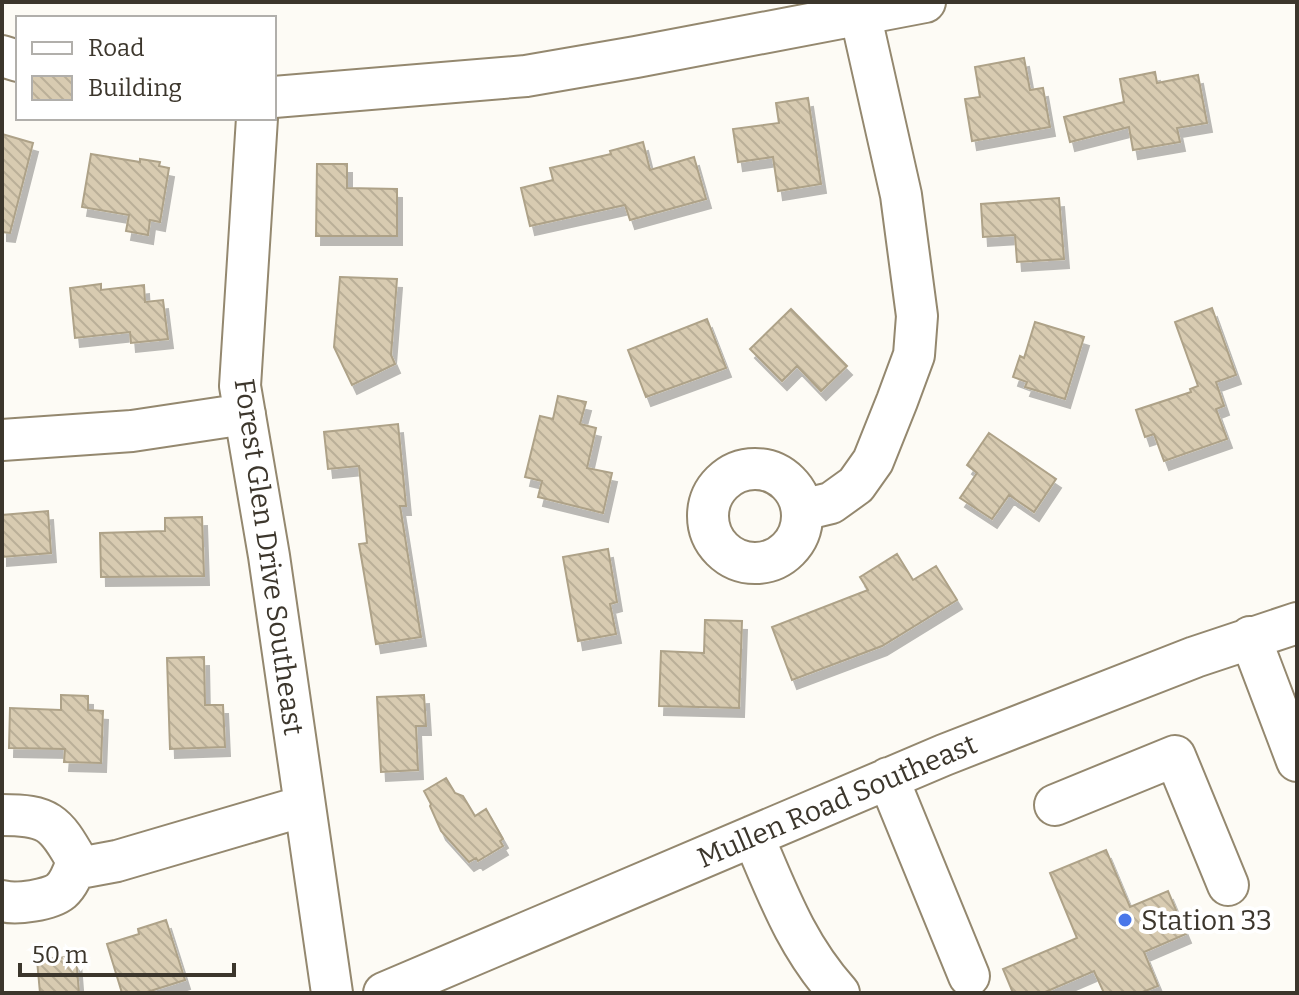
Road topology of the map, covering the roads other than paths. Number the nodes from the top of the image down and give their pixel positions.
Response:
1 (925, 2) edge
2 (860, 13) junction
3 (276, 97) edge
4 (257, 120) edge
5 (245, 414) junction
6 (2, 440) edge
7 (802, 510) dead end
8 (1297, 623) edge
9 (1250, 637) junction
10 (1297, 761) edge
11 (888, 778) junction
12 (1055, 805) dead end
13 (304, 806) junction
14 (2, 815) edge
15 (753, 836) junction
16 (74, 869) junction
17 (1228, 885) dead end
18 (2, 901) edge
19 (969, 976) dead end
20 (332, 993) edge
21 (384, 993) edge
22 (839, 993) edge

1 - 2 street
2 - 3 street
2 - 7 street
4 - 5 street, Forest Glen Drive Southeast
5 - 6 street
5 - 13 street, Forest Glen Drive Southeast
8 - 9 street, Mullen Road Southeast
9 - 10 street
9 - 11 street, Mullen Road Southeast
11 - 15 street, Mullen Road Southeast
11 - 19 street
12 - 17 street
13 - 16 street
13 - 20 street, Forest Glen Drive Southeast
14 - 16 street
15 - 21 street, Mullen Road Southeast
15 - 22 street
16 - 18 street

